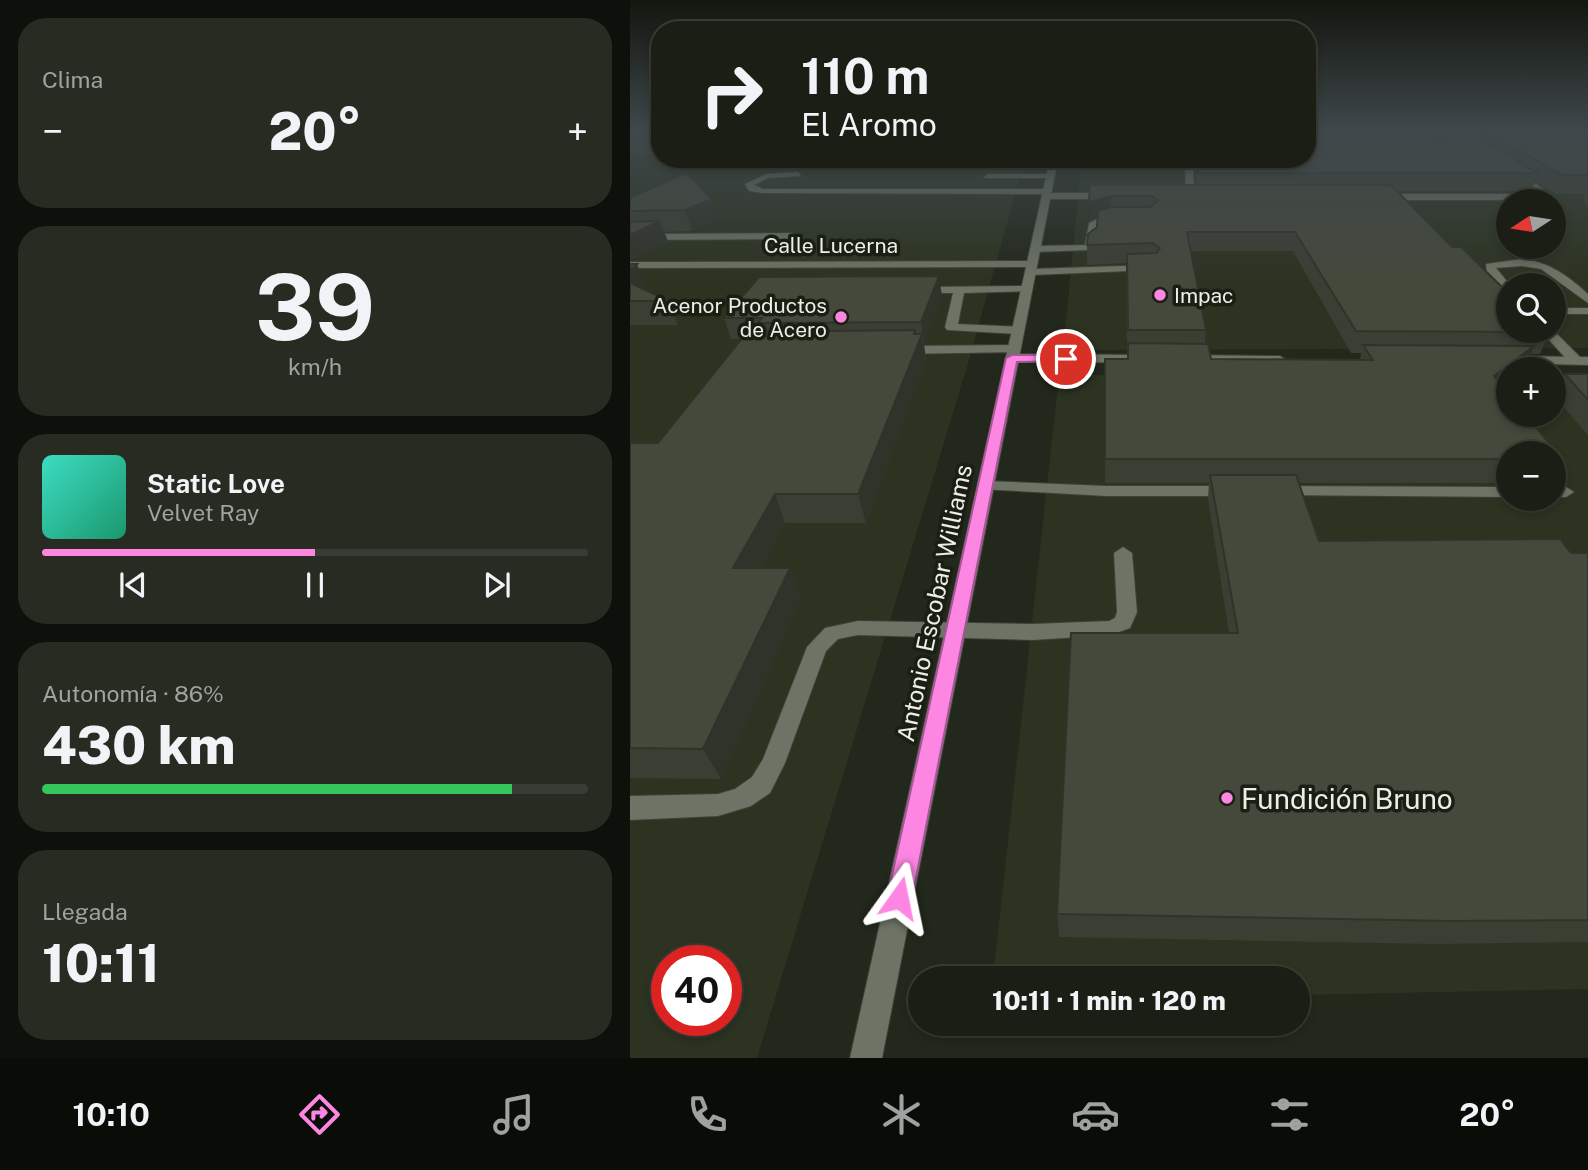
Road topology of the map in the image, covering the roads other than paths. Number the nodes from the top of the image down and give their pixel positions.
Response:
1 (755, 181) edge
2 (1039, 181) edge
3 (1050, 181) edge
4 (1052, 181) edge
5 (1190, 181) edge
6 (1527, 181) edge
7 (1125, 196) edge
8 (1177, 196) edge
9 (1190, 196) junction
10 (1204, 196) edge
11 (1369, 197) edge
12 (1124, 219) edge
13 (630, 236) edge
14 (792, 236) dead end
15 (630, 265) edge
16 (1031, 268) junction
17 (1152, 268) edge
18 (1559, 273) edge
19 (1496, 277) edge
20 (1566, 279) edge
21 (959, 290) junction
22 (904, 291) edge
23 (1588, 300) edge
24 (1566, 311) edge
25 (1588, 311) edge
26 (1561, 343) edge
27 (1015, 346) junction
28 (885, 350) edge
29 (1301, 360) edge
30 (1494, 360) edge
31 (1582, 361) edge
32 (986, 486) junction
33 (1496, 492) edge
34 (1123, 553) dead end
35 (955, 632) junction
36 (630, 808) edge
37 (866, 1058) edge

1 - 2 street
3 - 16 street, Antonio Escobar Williams
4 - 7 street
5 - 9 street
6 - 11 street
8 - 9 street
9 - 10 street
12 - 16 street
13 - 14 street
15 - 16 street, Calle Lucerna
16 - 17 street
16 - 21 street
16 - 27 street, Antonio Escobar Williams
18 - 19 street
20 - 23 street
21 - 22 street
21 - 27 street
24 - 25 street
26 - 31 street
27 - 28 street
27 - 29 street
27 - 32 street, Antonio Escobar Williams
30 - 31 street
32 - 33 street
32 - 35 street, Antonio Escobar Williams
34 - 35 street
35 - 36 street
35 - 37 street, Antonio Escobar Williams

